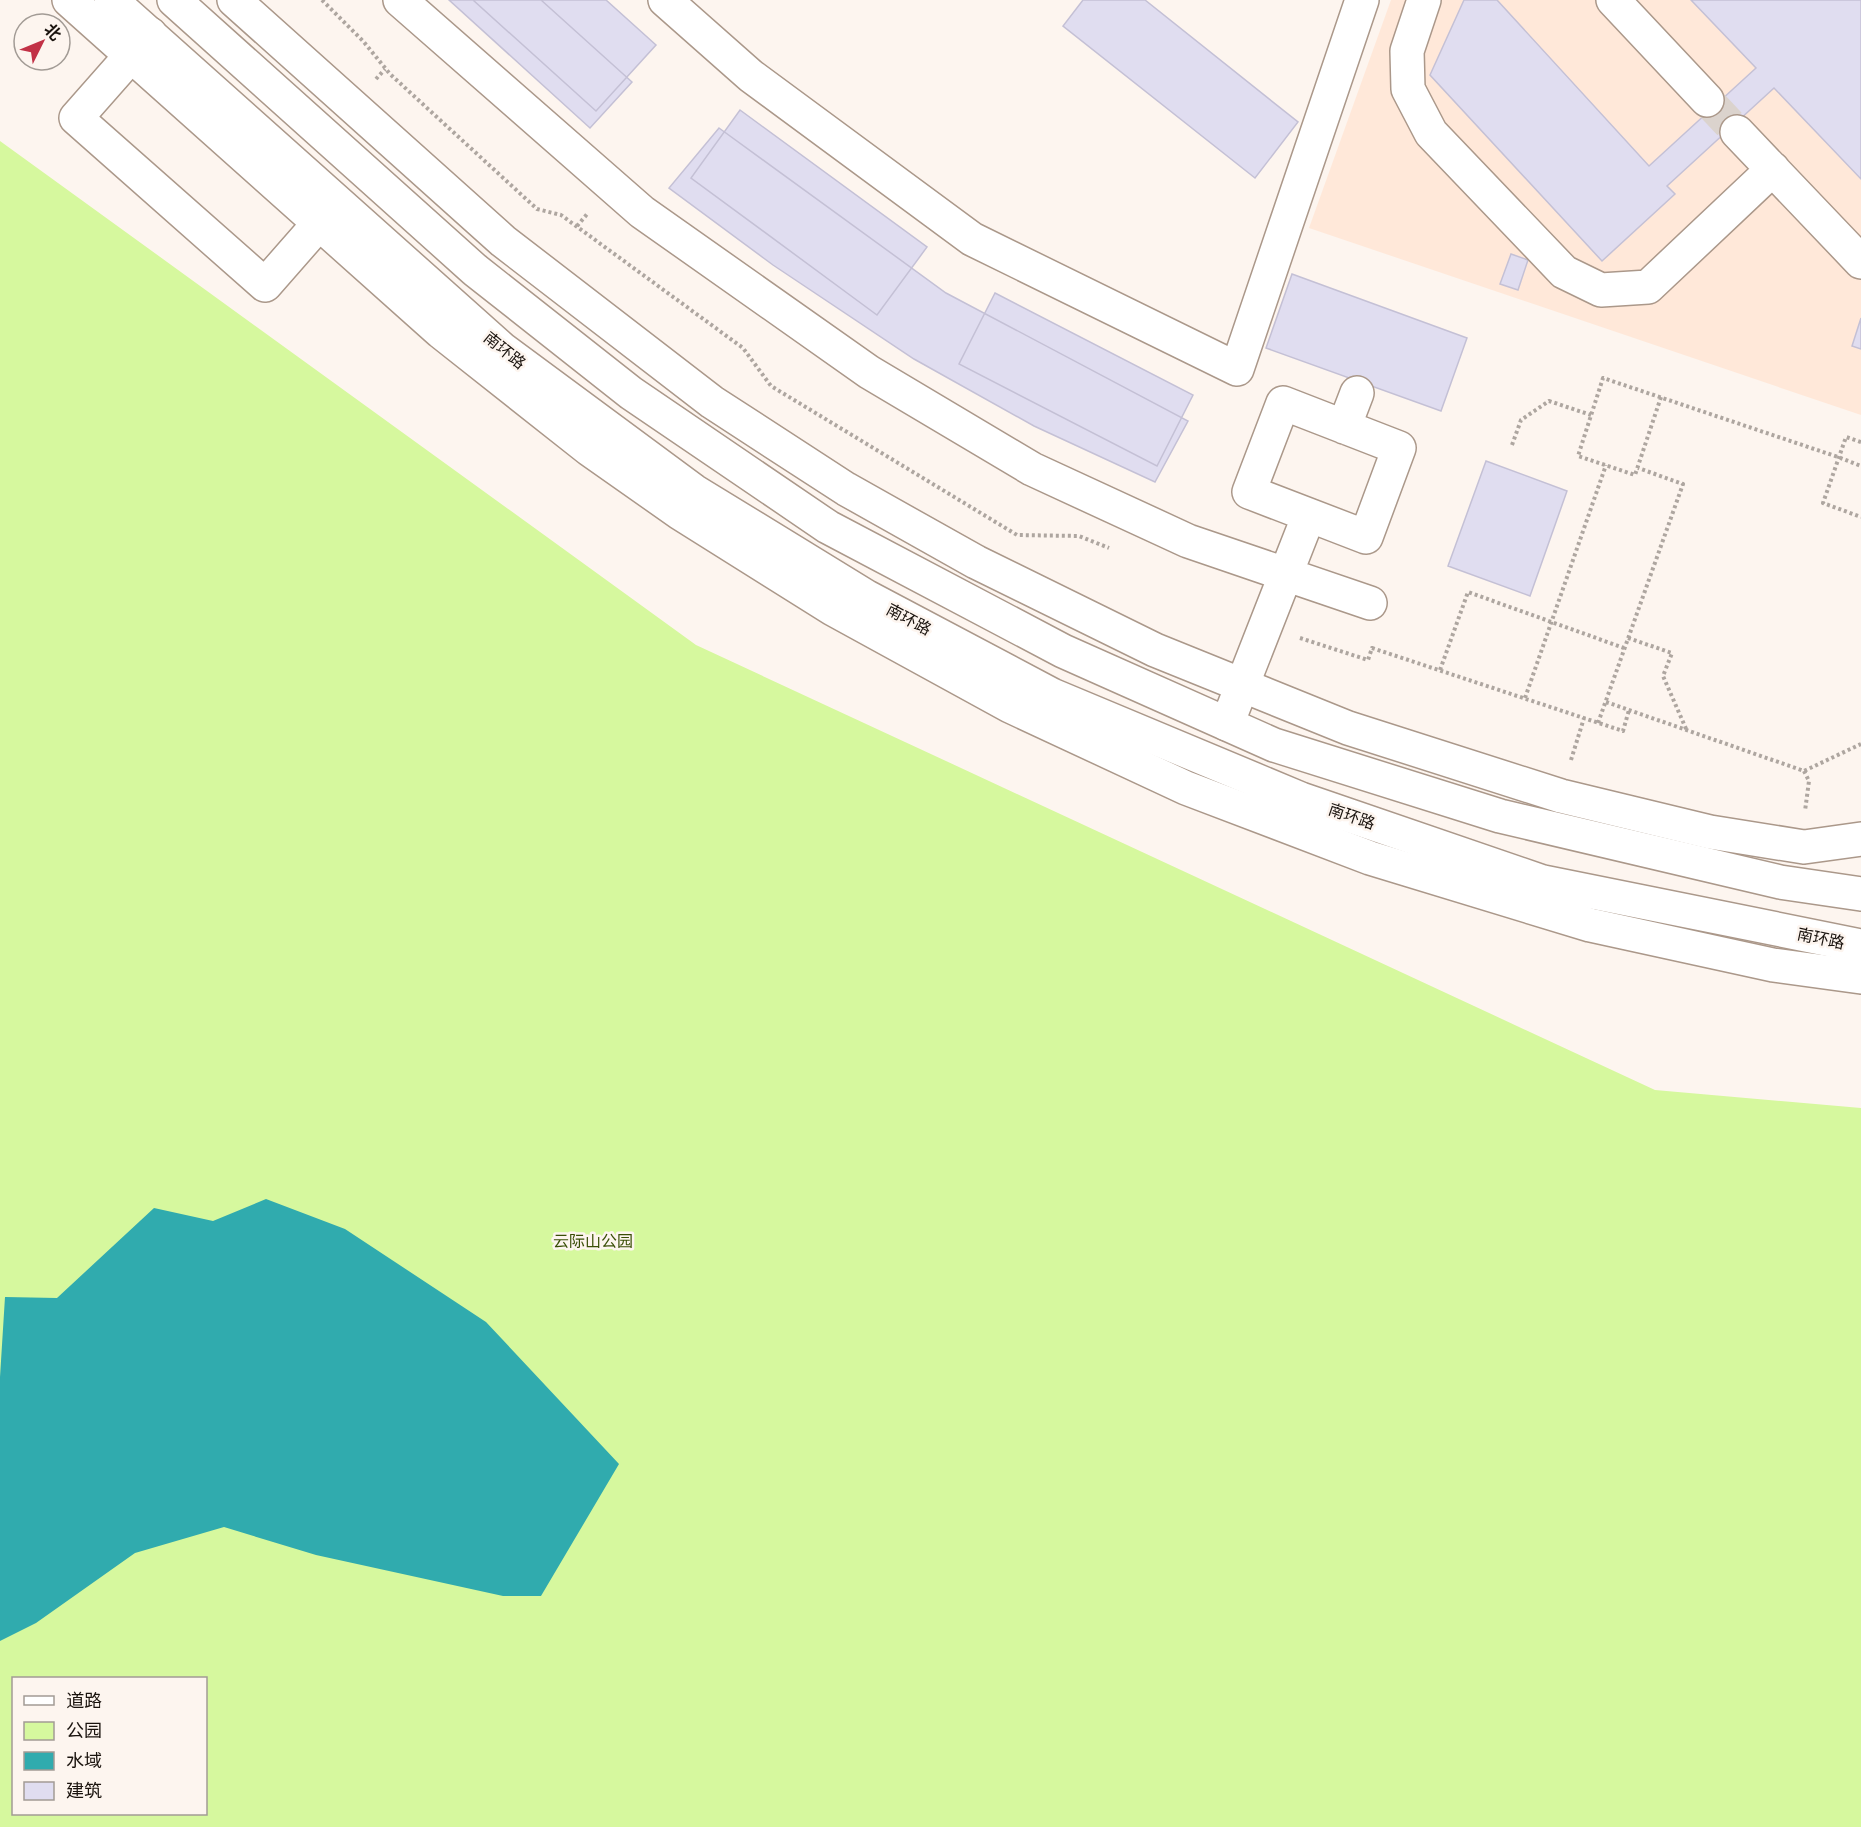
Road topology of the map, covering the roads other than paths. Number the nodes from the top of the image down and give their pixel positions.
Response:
1 (69, 0) edge
2 (111, 0) edge
3 (174, 0) edge
4 (186, 0) edge
5 (234, 0) edge
6 (400, 0) edge
7 (665, 0) edge
8 (1362, 0) edge
9 (1424, 0) edge
10 (1612, 0) edge
11 (205, 27) junction
12 (141, 44) junction
13 (1707, 100) tunnel mouth
14 (1737, 132) tunnel mouth
15 (1773, 169) junction
16 (328, 214) junction
17 (1861, 262) edge
18 (1357, 393) dead end
19 (1344, 427) junction
20 (1309, 515) junction
21 (1286, 574) junction
22 (1370, 603) dead end
23 (1242, 685) junction
24 (1227, 724) junction
25 (1861, 839) edge
26 (1861, 894) edge
27 (1861, 946) edge
28 (1861, 977) edge

1 - 12 street
2 - 12 street, 南环路
3 - 11 street
4 - 11 street
5 - 23 street
6 - 21 street
7 - 8 street
9 - 15 street
10 - 13 street
11 - 24 street
12 - 16 street, 南环路
12 - 16 street
14 - 15 street
15 - 17 street
16 - 27 street, 南环路
16 - 28 street
18 - 19 street
19 - 20 street
19 - 20 street
20 - 21 street
21 - 22 street
21 - 23 street
23 - 24 street
23 - 25 street
24 - 26 street

